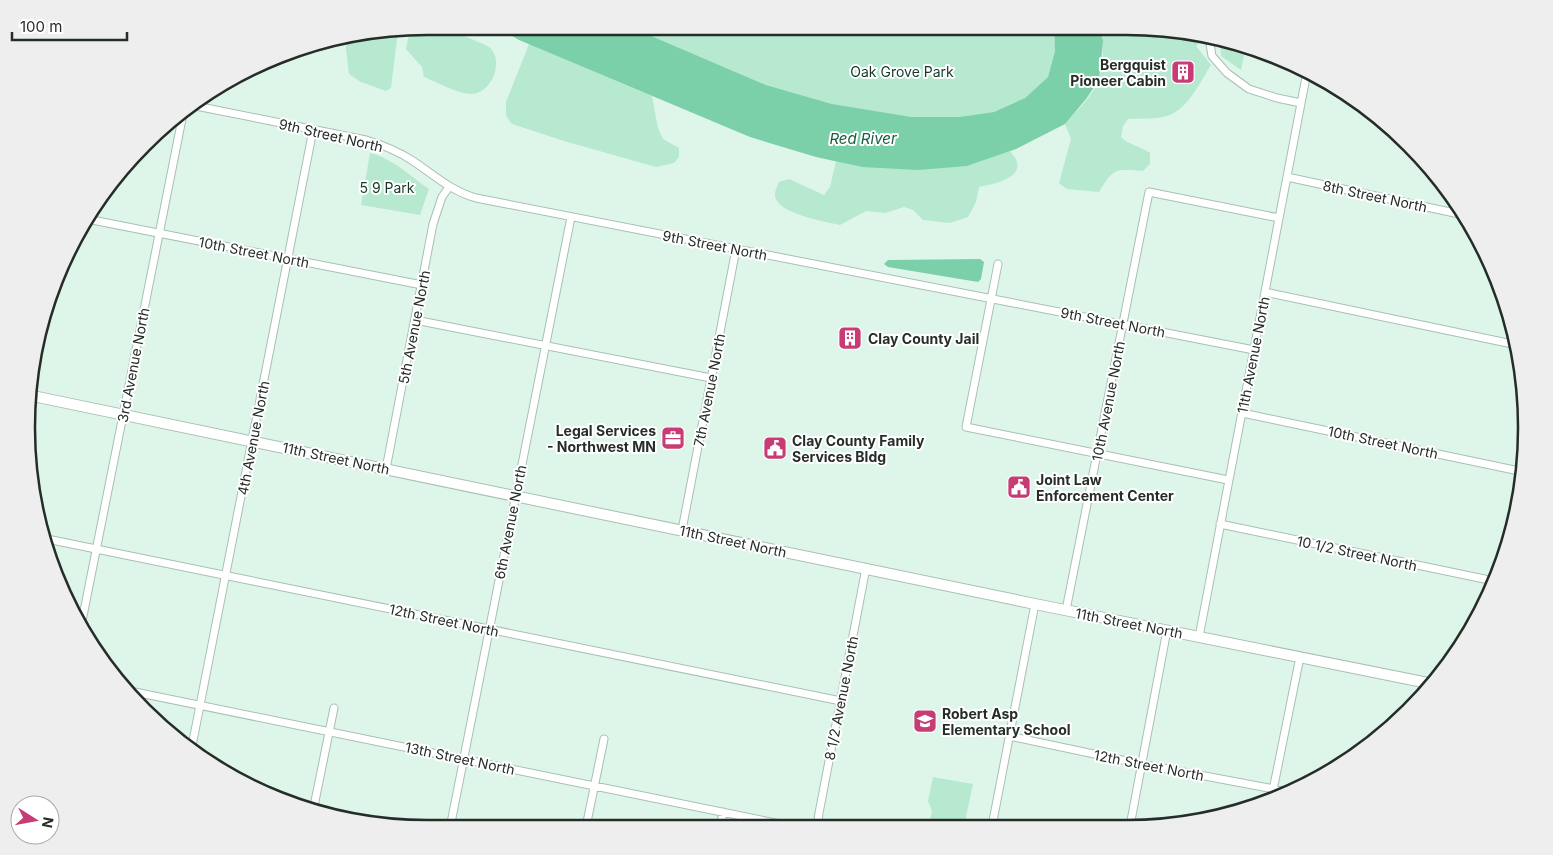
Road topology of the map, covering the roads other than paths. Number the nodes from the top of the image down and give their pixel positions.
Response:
1 (1210, 45) edge
2 (1306, 79) edge
3 (1301, 103) junction
4 (201, 107) edge
5 (181, 122) edge
6 (313, 130) junction
7 (1287, 177) junction
8 (449, 187) junction
9 (1454, 213) edge
10 (571, 217) junction
11 (1279, 218) junction
12 (94, 220) edge
13 (160, 233) junction
14 (736, 249) junction
15 (288, 259) junction
16 (998, 264) dead end
17 (422, 285) junction
18 (1265, 292) junction
19 (991, 299) junction
20 (415, 320) junction
21 (1124, 324) junction
22 (1508, 343) edge
23 (546, 346) junction
24 (1254, 350) junction
25 (711, 378) junction
26 (36, 397) edge
27 (1242, 413) junction
28 (123, 414) junction
29 (252, 441) junction
30 (1098, 453) junction
31 (386, 469) junction
32 (1516, 470) edge
33 (1228, 480) junction
34 (516, 496) junction
35 (1220, 524) junction
36 (682, 530) junction
37 (51, 540) edge
38 (96, 549) junction
39 (866, 568) junction
40 (226, 575) junction
41 (1487, 580) edge
42 (1035, 604) junction
43 (1066, 610) junction
44 (83, 615) edge
45 (489, 629) junction
46 (1167, 630) junction
47 (1198, 637) junction
48 (1300, 657) junction
49 (1424, 682) edge
50 (139, 693) edge
51 (841, 701) junction
52 (200, 706) junction
53 (334, 708) dead end
54 (329, 732) junction
55 (1009, 736) junction
56 (604, 739) dead end
57 (193, 742) edge
58 (464, 759) junction
59 (1142, 764) junction
60 (595, 786) junction
61 (1274, 789) junction
62 (1277, 790) edge
63 (315, 804) edge
64 (723, 812) junction
65 (452, 820) edge
66 (588, 820) edge
67 (721, 820) edge
68 (761, 820) edge
69 (816, 820) edge
70 (993, 820) edge
71 (1131, 820) edge

1 - 3 street
2 - 3 street, 11th Avenue North
3 - 7 street, 11th Avenue North
4 - 6 street, 9th Street North
5 - 13 street, 3rd Avenue North
6 - 8 street, 9th Street North
6 - 15 street, 4th Avenue North
7 - 9 street, 8th Street North
7 - 11 street, 11th Avenue North
8 - 10 street, 9th Street North
8 - 17 street, 5th Avenue North
10 - 14 street, 9th Street North
10 - 23 street, 6th Avenue North
11 - 18 street, 11th Avenue North
11 - 21 street, 10th Avenue North
12 - 13 street, 10th Street North
13 - 15 street, 10th Street North
13 - 28 street, 3rd Avenue North
14 - 19 street, 9th Street North
14 - 25 street, 7th Avenue North
15 - 17 street, 10th Street North
15 - 29 street, 4th Avenue North
16 - 19 street
17 - 20 street, 5th Avenue North
18 - 22 street
18 - 24 street, 11th Avenue North
19 - 21 street, 9th Street North
19 - 30 street
20 - 23 street
20 - 31 street, 5th Avenue North
21 - 24 street, 9th Street North
21 - 30 street, 10th Avenue North
23 - 25 street
23 - 34 street, 6th Avenue North
24 - 27 street, 11th Avenue North
25 - 36 street, 7th Avenue North
26 - 28 street, 11th Street North
27 - 32 street, 10th Street North
27 - 33 street, 11th Avenue North
28 - 29 street, 11th Street North
28 - 38 street, 3rd Avenue North
29 - 31 street, 11th Street North
29 - 40 street, 4th Avenue North
30 - 33 street
30 - 43 street, 10th Avenue North
31 - 34 street, 11th Street North
33 - 35 street, 11th Avenue North
34 - 36 street, 11th Street North
34 - 45 street, 6th Avenue North
35 - 41 street, 10 1/2 Street North
35 - 47 street, 11th Avenue North
36 - 39 street, 11th Street North
37 - 38 street, 12th Street North
38 - 40 street, 12th Street North
38 - 44 street, 3rd Avenue North
39 - 42 street, 11th Street North
39 - 51 street, 8 1/2 Avenue North
40 - 45 street, 12th Street North
40 - 52 street, 4th Avenue North
42 - 43 street, 11th Street North
42 - 55 street
43 - 46 street, 11th Street North
45 - 51 street, 12th Street North
45 - 58 street, 6th Avenue North
46 - 47 street, 11th Street North
46 - 59 street
47 - 48 street, 11th Street North
48 - 49 street, 11th Street North
48 - 61 street
50 - 52 street, 13th Street North
51 - 69 street, 8 1/2 Avenue North
52 - 54 street, 13th Street North
52 - 57 street, 4th Avenue North
53 - 54 street
54 - 58 street, 13th Street North
54 - 63 street
55 - 59 street, 12th Street North
55 - 70 street
56 - 60 street
58 - 60 street, 13th Street North
58 - 65 street, 6th Avenue North
59 - 61 street, 12th Street North
59 - 71 street
60 - 64 street, 13th Street North
60 - 66 street
61 - 62 street, 12th Street North
64 - 67 street
64 - 68 street, 13th Street North

